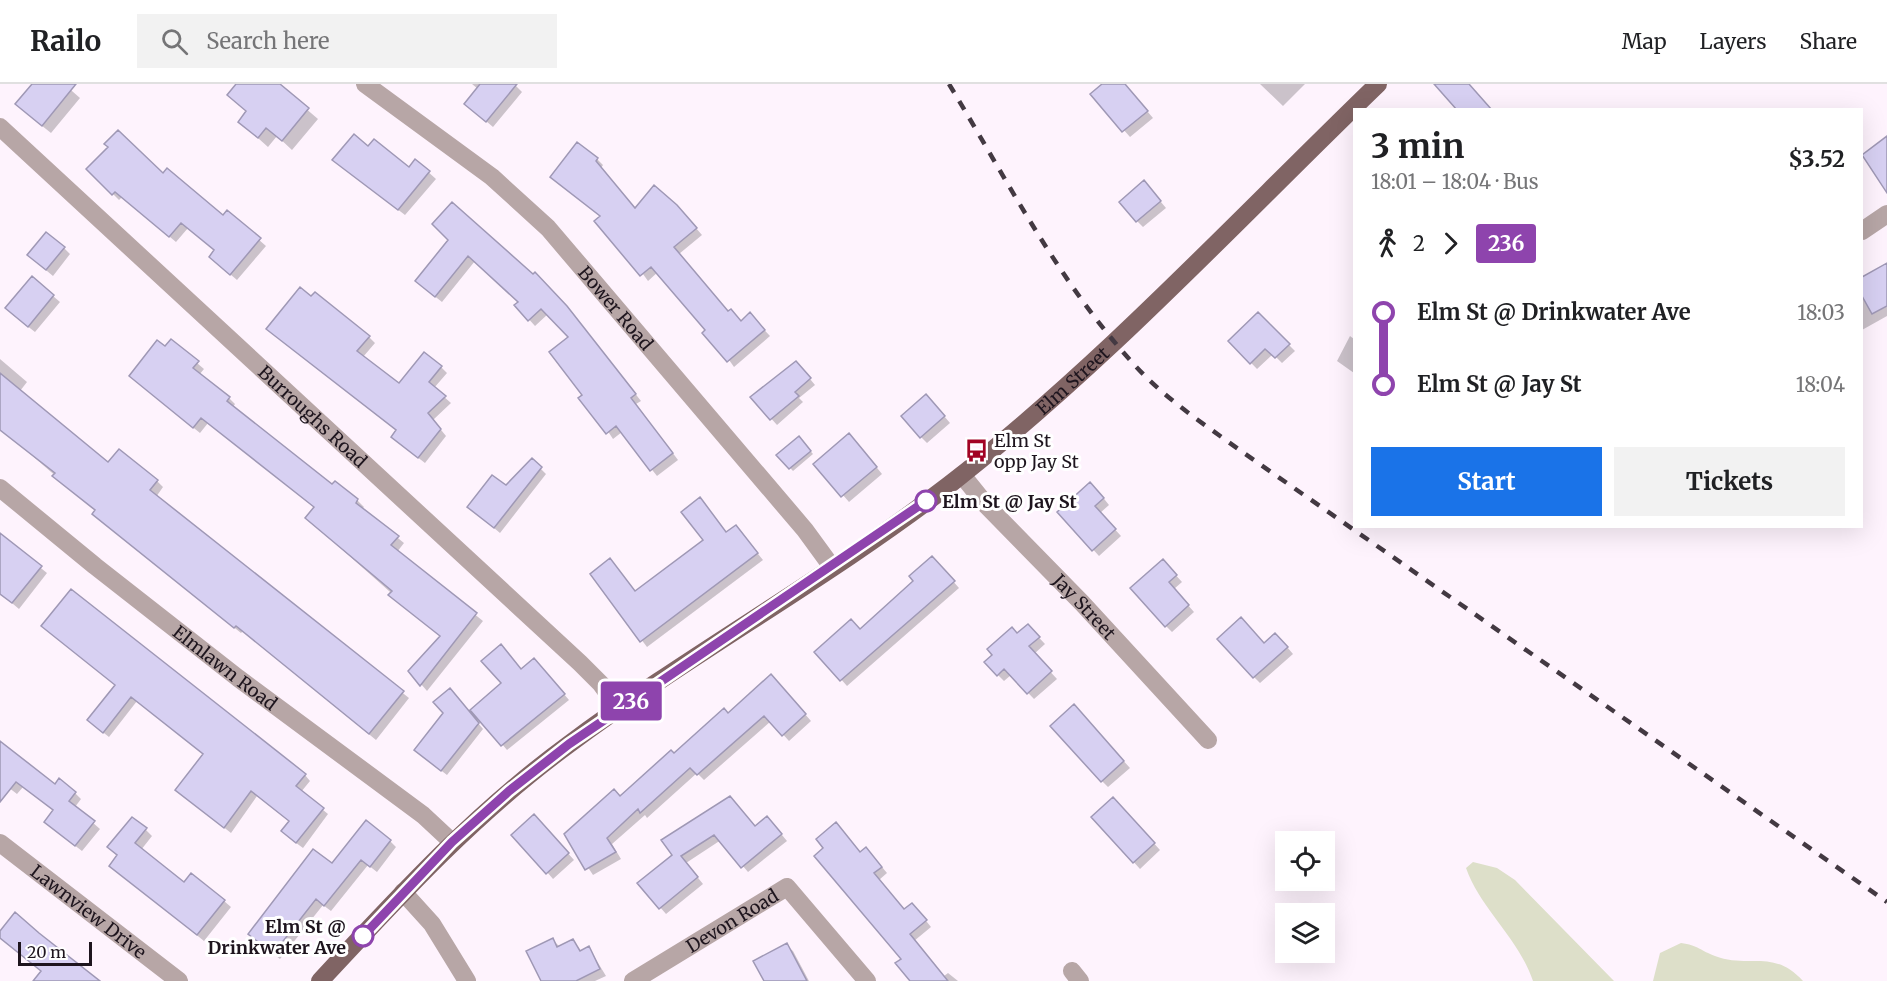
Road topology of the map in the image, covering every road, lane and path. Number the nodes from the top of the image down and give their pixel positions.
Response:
1 (365, 84) edge
2 (1378, 84) edge
3 (1353, 108) edge
4 (1354, 108) edge
5 (0, 128) edge
6 (1887, 214) edge
7 (1863, 230) edge
8 (962, 475) junction
9 (0, 488) edge
10 (832, 567) junction
11 (620, 709) junction
12 (1208, 740) dead end
13 (452, 842) junction
14 (0, 843) edge
15 (403, 892) junction
16 (179, 981) edge
17 (320, 981) edge
18 (467, 981) edge
19 (633, 981) edge
20 (867, 981) edge

1 - 10 street, Bower Road
2 - 4 main road, Elm Street
3 - 8 main road, Elm Street
5 - 11 street, Burroughs Road
6 - 7 street
8 - 10 main road, Elm Street
8 - 12 street, Jay Street
9 - 13 street, Elmlawn Road
10 - 11 main road, Elm Street
11 - 13 main road, Elm Street
13 - 15 main road, Elm Street
14 - 16 street, Lawnview Drive
15 - 17 main road, Elm Street
15 - 18 street
19 - 20 street, Devon Road

